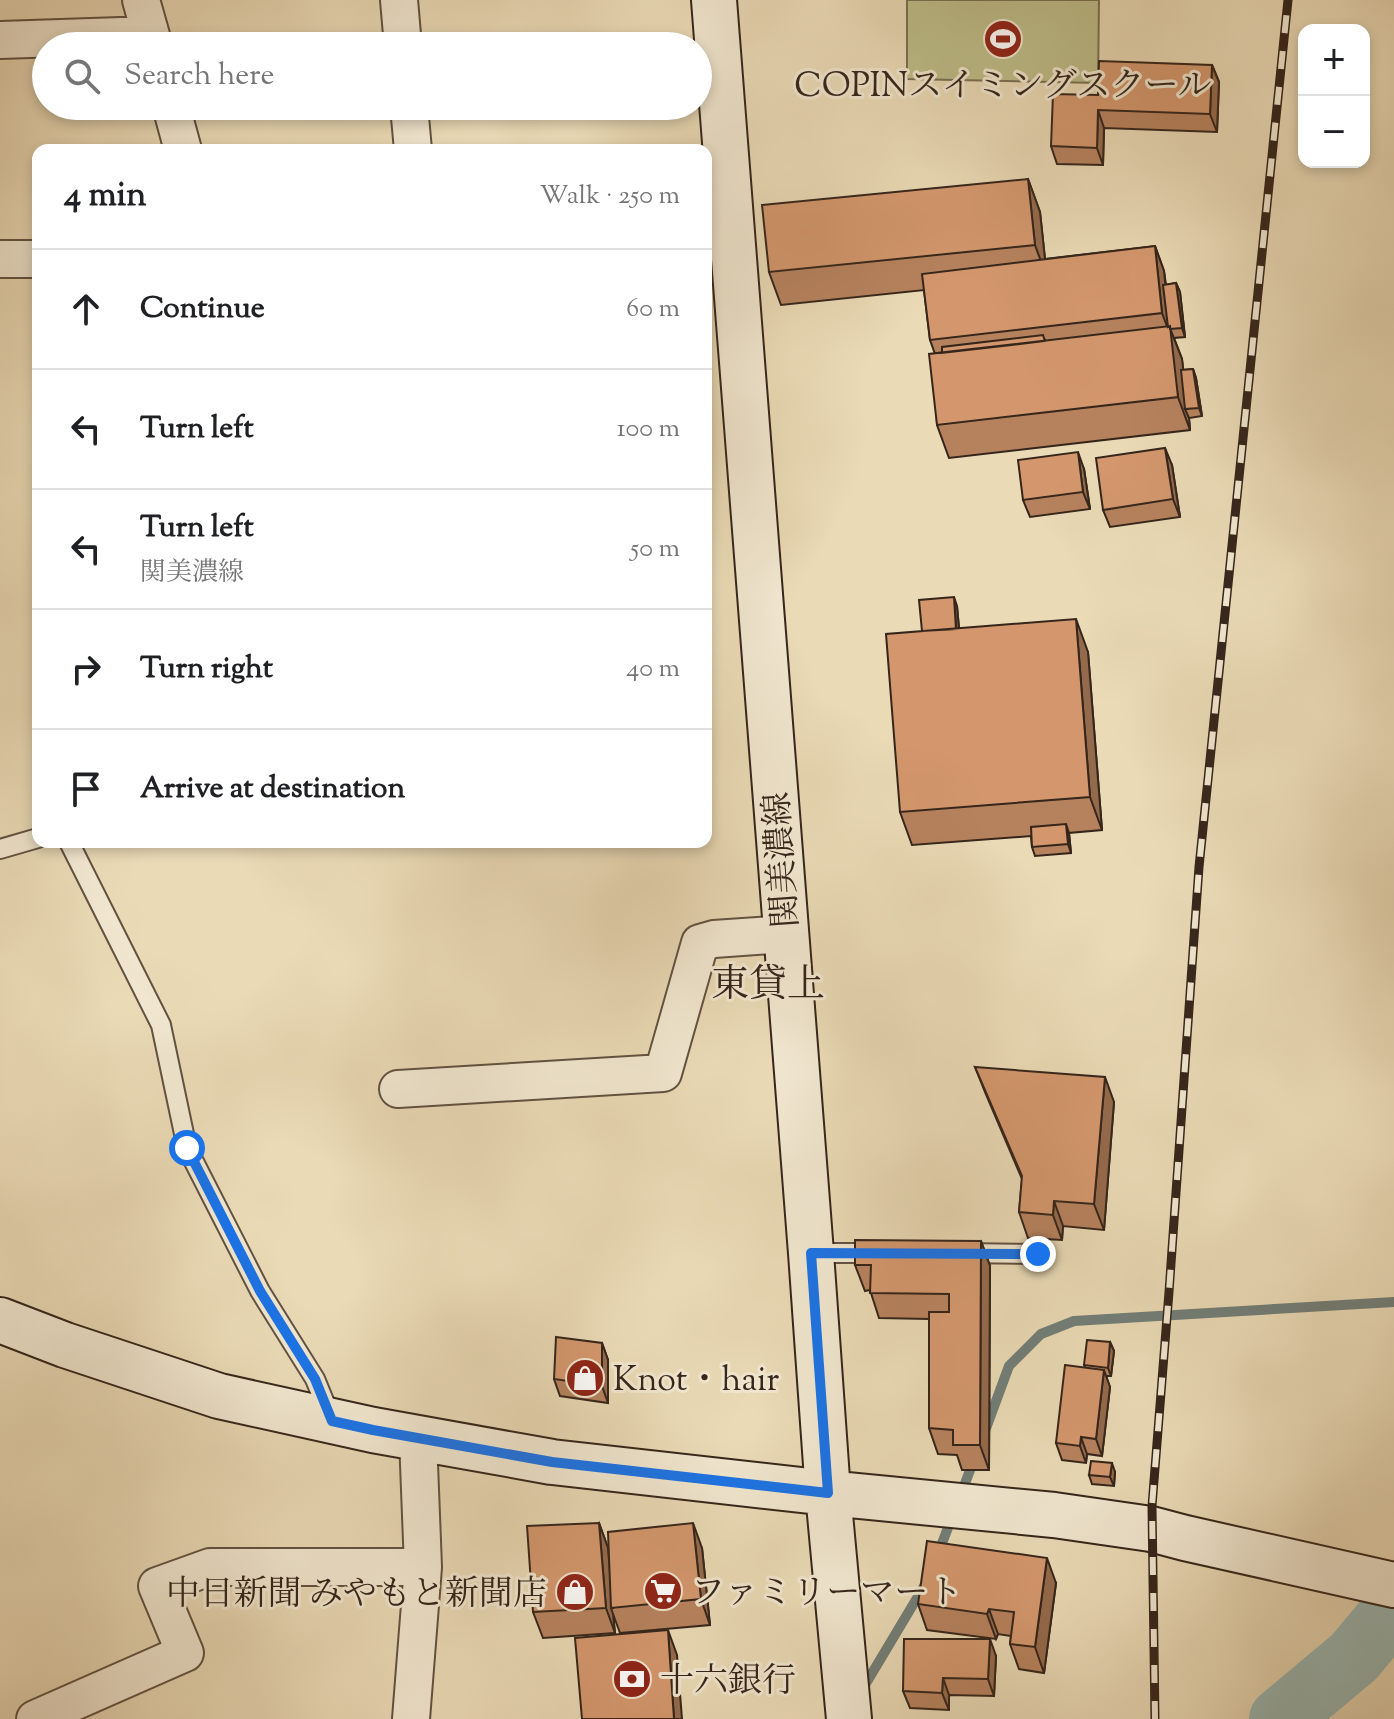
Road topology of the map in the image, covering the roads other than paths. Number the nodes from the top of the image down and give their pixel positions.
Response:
1 (141, 0) edge
2 (399, 0) edge
3 (714, 0) edge
4 (150, 32) edge
5 (402, 32) edge
6 (0, 40) edge
7 (32, 40) edge
8 (175, 120) edge
9 (410, 120) edge
10 (181, 144) edge
11 (412, 144) edge
12 (718, 218) edge
13 (0, 259) edge
14 (32, 259) edge
15 (32, 840) edge
16 (72, 848) edge
17 (0, 849) edge
18 (786, 934) junction
19 (398, 1089) dead end
20 (811, 1253) junction
21 (887, 1253) edge
22 (947, 1253) edge
23 (1038, 1254) dead end
24 (0, 1320) edge
25 (332, 1421) junction
26 (418, 1438) junction
27 (828, 1493) junction
28 (423, 1567) junction
29 (1394, 1585) edge
30 (847, 1700) edge
31 (35, 1719) edge
32 (411, 1719) edge

1 - 4 street
2 - 5 street
3 - 12 main road, 関美濃線
6 - 7 street
8 - 10 street
9 - 11 street
12 - 18 main road, 関美濃線
13 - 14 street
15 - 17 lane
16 - 25 lane
18 - 19 street
18 - 20 main road, 関美濃線
20 - 21 lane
20 - 27 main road, 関美濃線
22 - 23 lane
24 - 25 main road
25 - 26 main road
26 - 27 main road
26 - 28 street
27 - 29 main road
27 - 30 main road, 関美濃線
28 - 31 street
28 - 32 street

